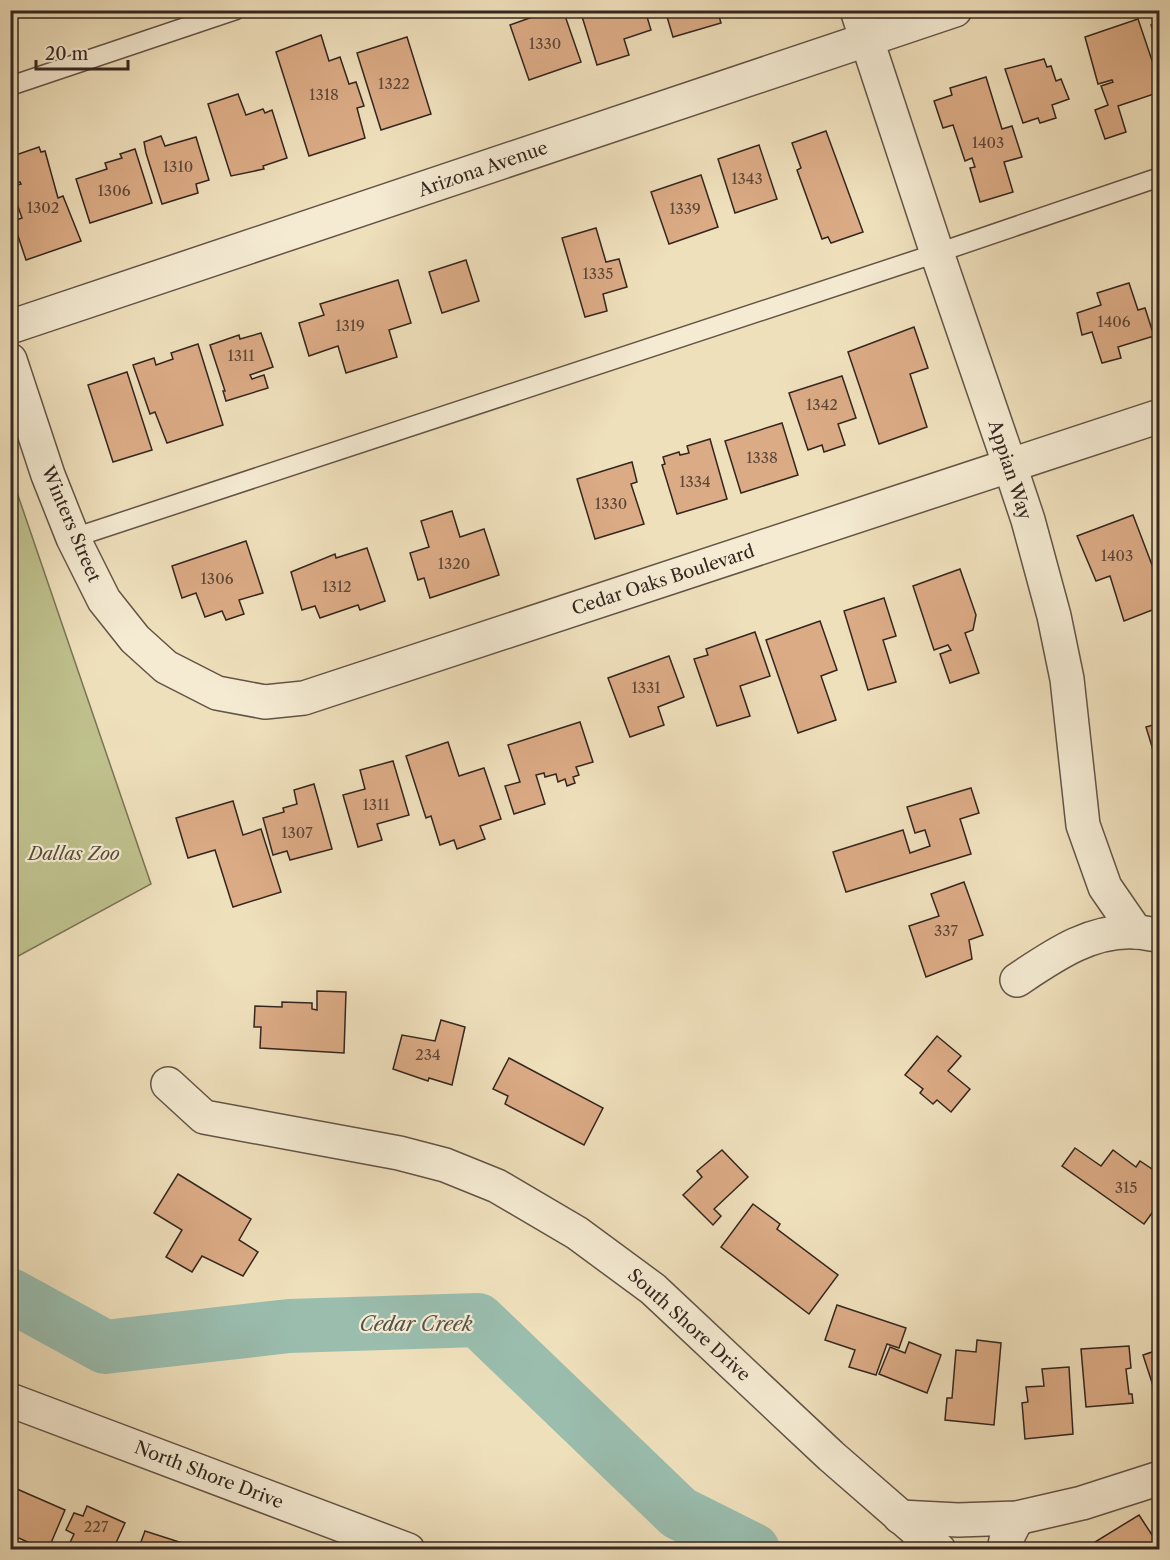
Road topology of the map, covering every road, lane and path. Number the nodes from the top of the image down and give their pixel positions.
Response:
1 (236, 10) edge
2 (955, 10) edge
3 (862, 25) edge
4 (10, 86) edge
5 (1160, 177) edge
6 (937, 253) junction
7 (10, 327) edge
8 (10, 360) edge
9 (1160, 416) edge
10 (1010, 466) junction
11 (73, 538) junction
12 (166, 667) joint
13 (1148, 933) edge
14 (1017, 980) dead end
15 (168, 1084) dead end
16 (10, 1400) edge
17 (1160, 1478) edge
18 (900, 1517) junction
19 (1017, 1518) junction
20 (408, 1550) edge
21 (939, 1550) edge
22 (1005, 1550) edge

1 - 4 lane
2 - 3 street, Arizona Avenue
3 - 6 street, Appian Way
3 - 7 street, Arizona Avenue
5 - 6 lane
6 - 10 street, Appian Way
6 - 11 lane
8 - 11 street, Winters Street
9 - 10 street, Cedar Oaks Boulevard
10 - 12 street, Cedar Oaks Boulevard
10 - 13 street, Appian Way
11 - 12 street, Winters Street
13 - 14 street, Appian Way
15 - 18 street, South Shore Drive
16 - 20 street, North Shore Drive
17 - 19 street
18 - 19 street
18 - 21 street, South Shore Drive
19 - 22 street

